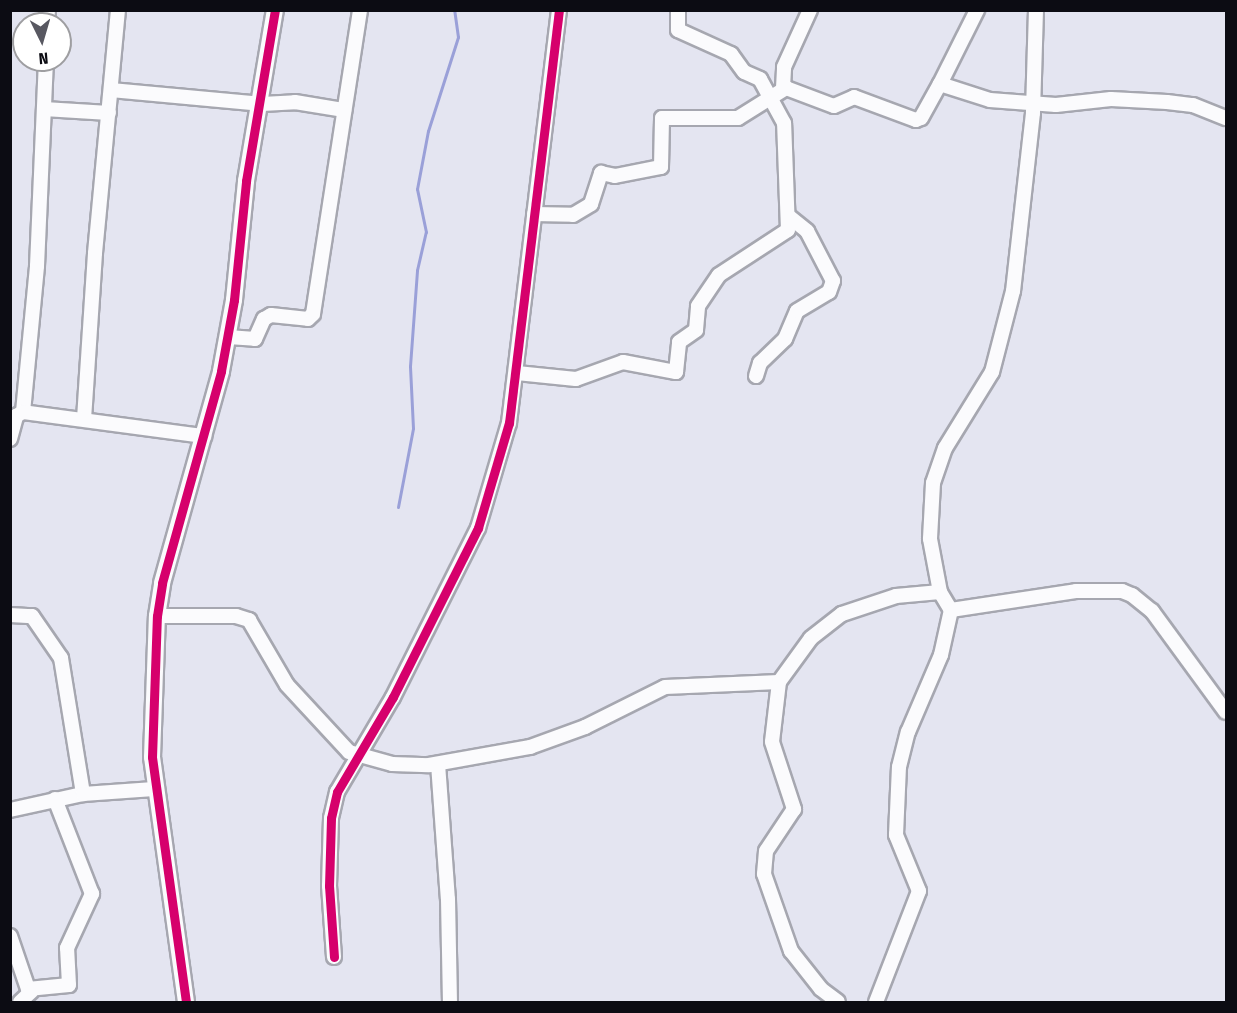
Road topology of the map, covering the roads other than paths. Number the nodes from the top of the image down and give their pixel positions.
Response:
1 (118, 10) edge
2 (275, 10) edge
3 (360, 10) edge
4 (559, 10) edge
5 (678, 10) edge
6 (810, 10) edge
7 (977, 10) edge
8 (1036, 10) edge
9 (46, 72) edge
10 (940, 84) junction
11 (783, 88) junction
12 (111, 90) junction
13 (771, 99) junction
14 (262, 104) junction
15 (1034, 104) junction
16 (44, 109) junction
17 (344, 110) junction
18 (109, 113) junction
19 (1227, 118) edge
20 (534, 214) junction
21 (790, 217) junction
22 (228, 337) junction
23 (517, 373) junction
24 (756, 376) dead end
25 (23, 412) junction
26 (84, 419) junction
27 (204, 436) junction
28 (10, 439) edge
29 (940, 592) junction
30 (951, 610) junction
31 (10, 615) edge
32 (157, 616) junction
33 (779, 682) junction
34 (1226, 711) edge
35 (357, 757) junction
36 (438, 764) junction
37 (154, 789) junction
38 (83, 794) junction
39 (55, 798) junction
40 (10, 810) edge
41 (10, 936) edge
42 (334, 957) dead end
43 (32, 991) junction
44 (20, 1002) edge
45 (186, 1002) edge
46 (450, 1002) edge
47 (838, 1002) edge
48 (876, 1002) edge

1 - 12 street
2 - 14 street
3 - 17 street
4 - 20 street
5 - 13 street
6 - 11 street
7 - 10 street
8 - 15 street
9 - 16 street
10 - 11 street
10 - 15 street
11 - 13 street
12 - 14 street
12 - 18 street
13 - 20 street
13 - 21 street
14 - 17 street
14 - 22 street
15 - 19 street
15 - 29 street
16 - 18 street
16 - 25 street
17 - 22 street
18 - 26 street
20 - 23 street
21 - 23 street
21 - 24 street
22 - 27 street
23 - 35 street
25 - 26 street
25 - 28 street
26 - 27 street
27 - 32 street
29 - 30 street
29 - 33 street
30 - 34 street
30 - 48 street
31 - 38 street
32 - 35 street
32 - 37 street
33 - 36 street
33 - 47 street
35 - 36 street
35 - 42 street
36 - 46 street
37 - 38 street
37 - 45 street
38 - 39 street
39 - 40 street
39 - 43 street
41 - 43 street
43 - 44 street

